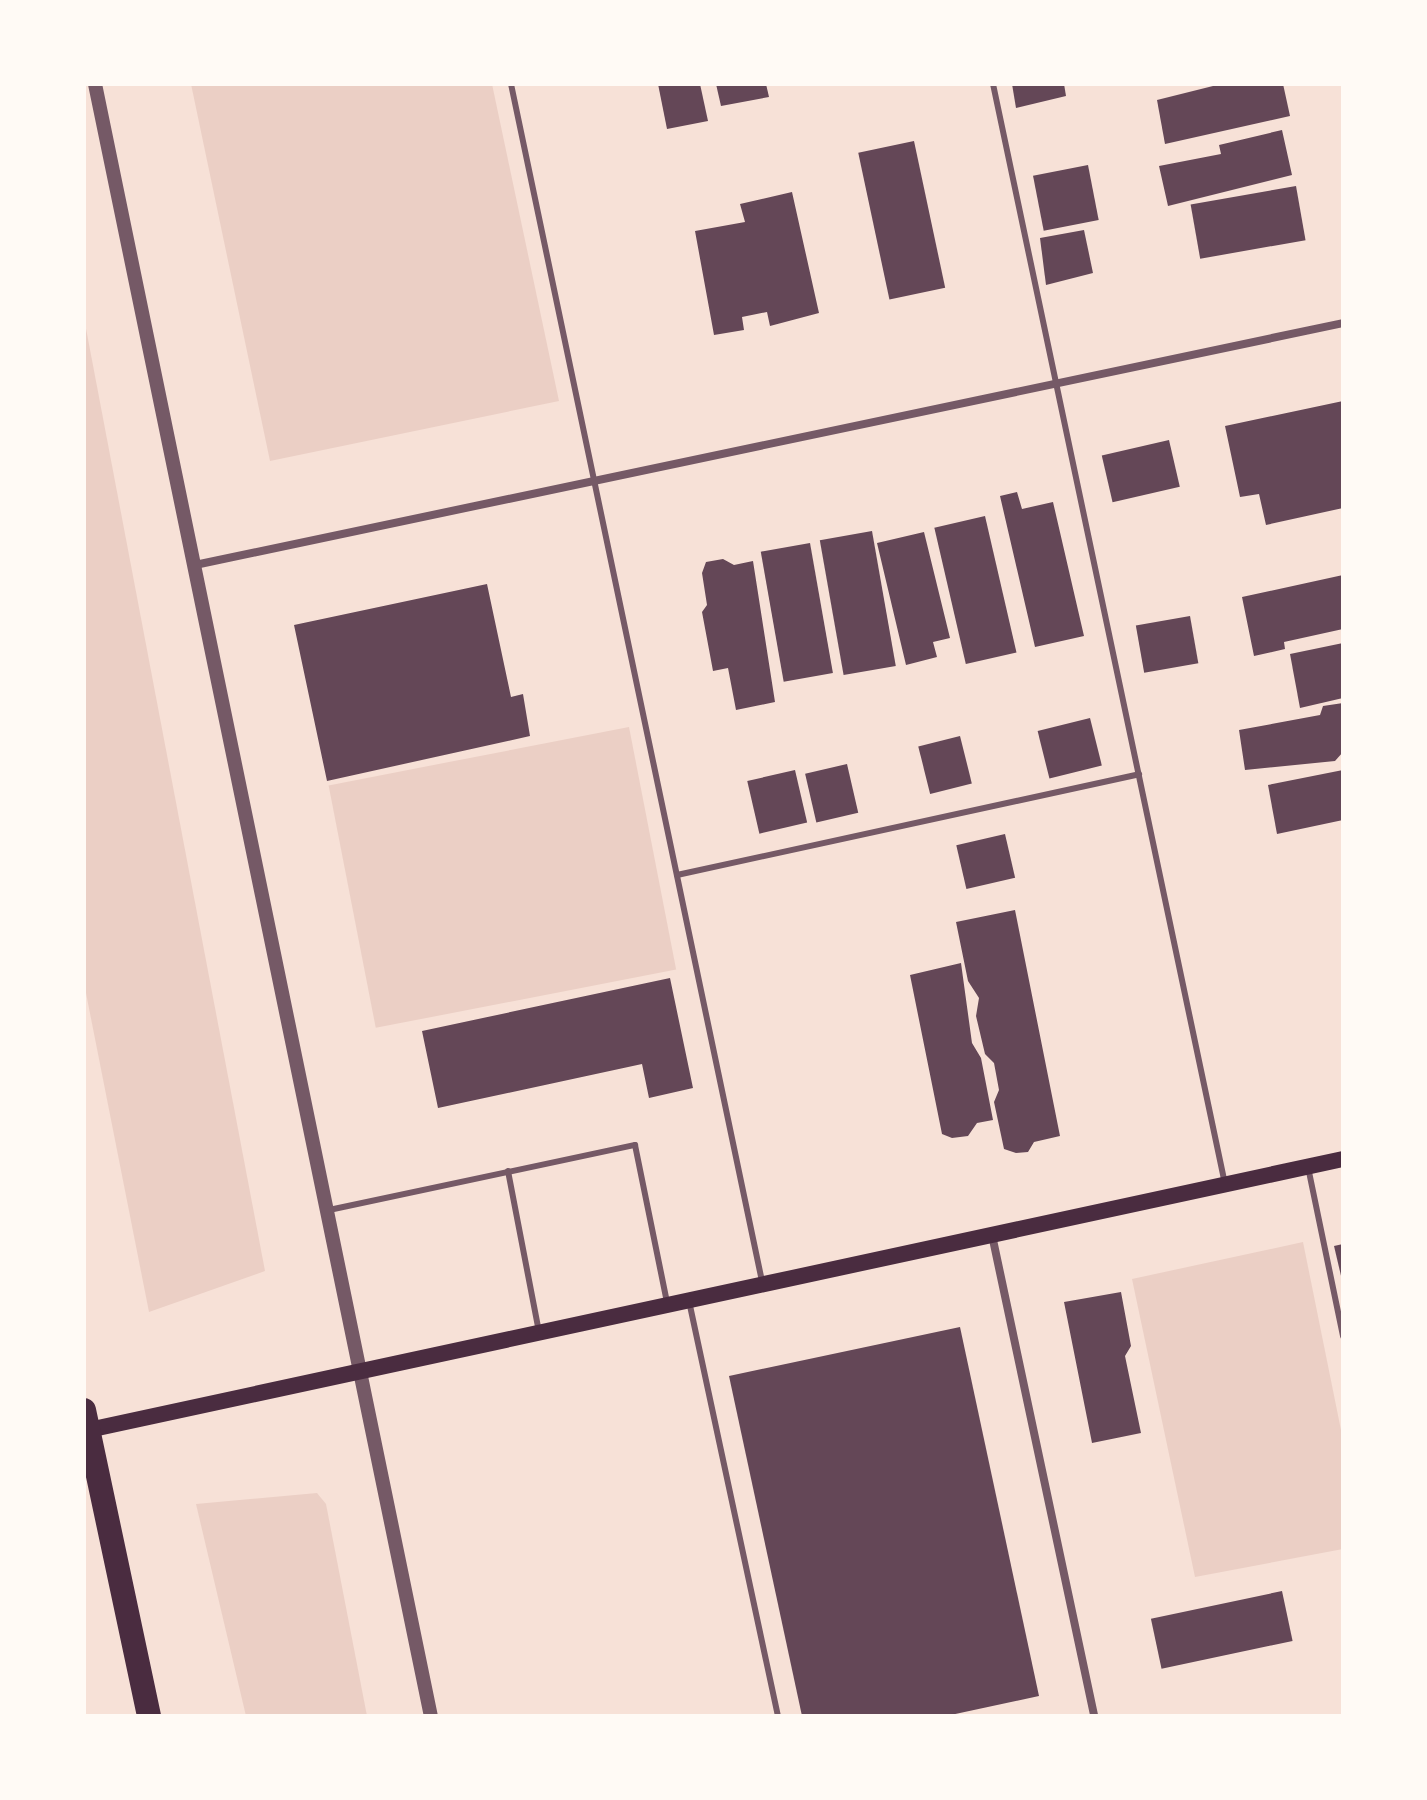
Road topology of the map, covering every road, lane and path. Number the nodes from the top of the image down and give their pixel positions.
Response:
1 (95, 84) edge
2 (511, 84) edge
3 (993, 84) edge
4 (1343, 323) edge
5 (1056, 384) junction
6 (594, 481) junction
7 (195, 565) junction
8 (1139, 774) junction
9 (677, 875) junction
10 (1343, 1159) edge
11 (1308, 1167) junction
12 (508, 1171) junction
13 (1225, 1185) junction
14 (329, 1210) junction
15 (992, 1235) junction
16 (763, 1284) junction
17 (688, 1300) junction
18 (667, 1305) junction
19 (539, 1332) junction
20 (1343, 1336) edge
21 (361, 1371) junction
22 (84, 1410) edge
23 (84, 1431) edge
24 (149, 1716) edge
25 (431, 1716) edge
26 (778, 1716) edge
27 (1094, 1716) edge

1 - 7 street
2 - 6 lane
3 - 5 lane
4 - 5 street
5 - 6 street
5 - 8 lane
6 - 7 street
6 - 9 lane
7 - 14 street
8 - 9 lane
8 - 13 lane
9 - 16 lane
10 - 11 main road
11 - 13 main road
11 - 20 lane
12 - 14 lane
12 - 18 lane
12 - 19 lane
13 - 15 main road
14 - 21 street
15 - 16 main road
15 - 27 street
16 - 17 main road
17 - 18 main road
17 - 26 lane
18 - 19 main road
19 - 21 main road
21 - 23 main road
21 - 25 street
22 - 24 highway

